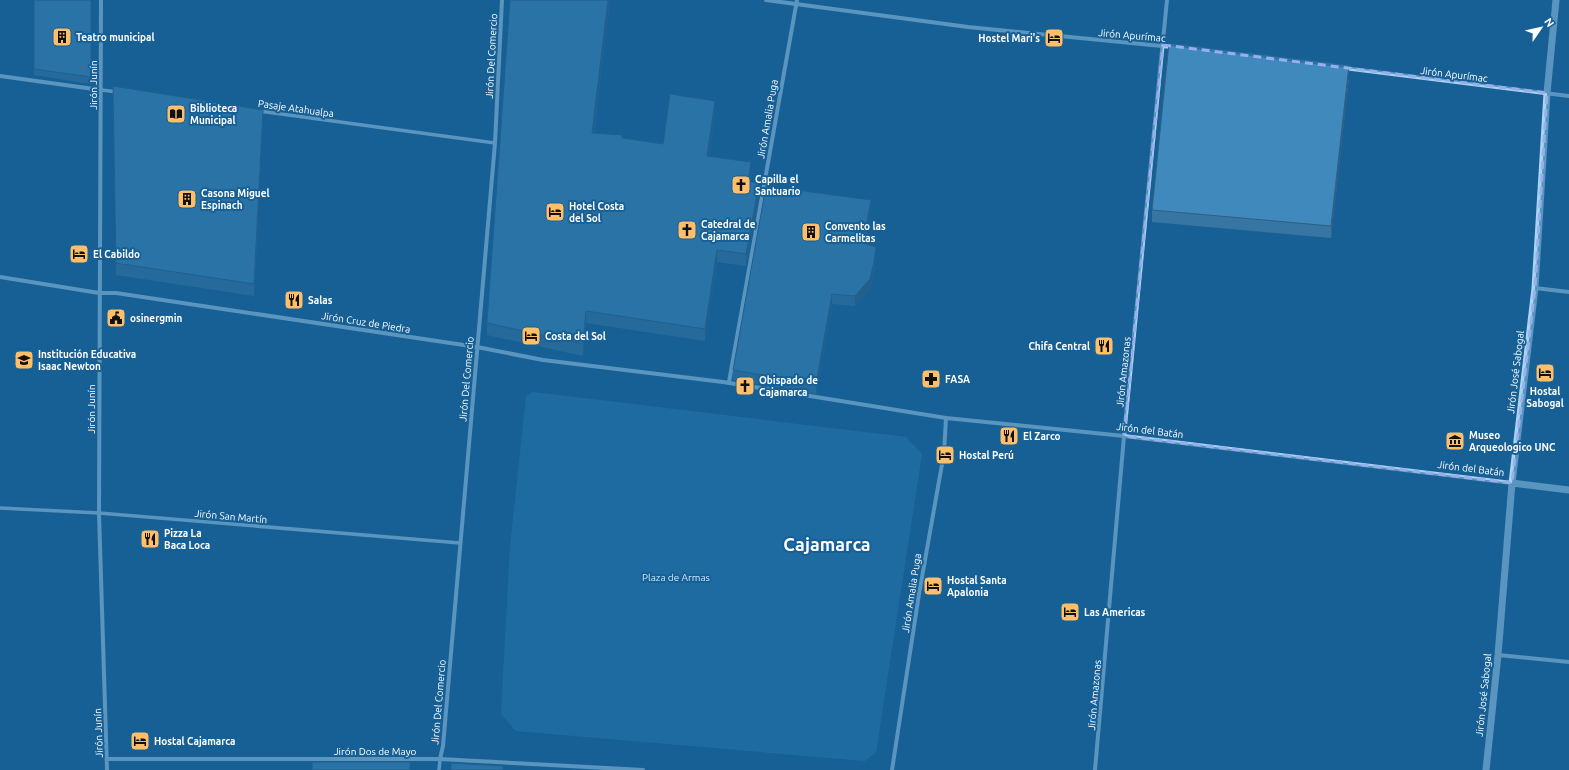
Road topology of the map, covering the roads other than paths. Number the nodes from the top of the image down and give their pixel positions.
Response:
1 (101, 0) edge
2 (502, 0) edge
3 (766, 0) edge
4 (1167, 0) edge
5 (1556, 0) edge
6 (796, 2) edge
7 (1163, 45) junction
8 (1179, 47) edge
9 (1336, 67) edge
10 (0, 76) edge
11 (101, 90) junction
12 (125, 93) edge
13 (1547, 93) junction
14 (1569, 96) edge
15 (251, 110) edge
16 (495, 143) junction
17 (0, 277) edge
18 (1535, 288) junction
19 (1569, 292) edge
20 (99, 293) junction
21 (477, 347) junction
22 (729, 382) junction
23 (946, 418) junction
24 (1124, 436) junction
25 (1512, 483) junction
26 (1569, 490) edge
27 (0, 508) edge
28 (99, 513) junction
29 (460, 543) junction
30 (1498, 656) junction
31 (1569, 662) edge
32 (107, 759) junction
33 (440, 759) junction
34 (107, 770) edge
35 (439, 770) edge
36 (643, 770) edge
37 (892, 770) edge
38 (1095, 770) edge
39 (1486, 770) edge

1 - 11 street, Jirón Junín
2 - 16 street, Jirón Del Comercio
3 - 6 street, Jirón Apurímac
4 - 7 street, Jirón Amazonas
5 - 13 street, Jirón José Sabogal
6 - 7 street, Jirón Apurímac
6 - 22 street, Jirón Amalia Puga
7 - 8 street, Jirón Apurímac
7 - 24 street, Jirón Amazonas
9 - 13 street, Jirón Apurímac
10 - 11 street
11 - 12 street
11 - 20 street, Jirón Junín
13 - 14 street, Jirón Apurímac
13 - 18 street, Jirón José Sabogal
15 - 16 street, Pasaje Atahualpa
16 - 21 street, Jirón Del Comercio
17 - 20 street, Jirón Cruz de Piedra
18 - 19 street
18 - 25 street, Jirón José Sabogal
20 - 21 street, Jirón Cruz de Piedra
20 - 28 street, Jirón Junín
21 - 22 street, Jirón Cruz de Piedra
21 - 29 street, Jirón Del Comercio
22 - 23 street, Jirón del Batán
23 - 24 street, Jirón del Batán
23 - 37 street, Jirón Amalia Puga
24 - 25 street, Jirón del Batán
24 - 38 street, Jirón Amazonas
25 - 26 street, Jirón del Batán
25 - 30 street, Jirón José Sabogal
27 - 28 street, Jirón San Martín
28 - 29 street, Jirón San Martín
28 - 32 street, Jirón Junín
29 - 33 street, Jirón Del Comercio
30 - 31 street
30 - 39 street, Jirón José Sabogal
32 - 33 street, Jirón Dos de Mayo
32 - 34 street, Jirón Junín
33 - 35 street
33 - 36 street, Jirón Dos de Mayo

